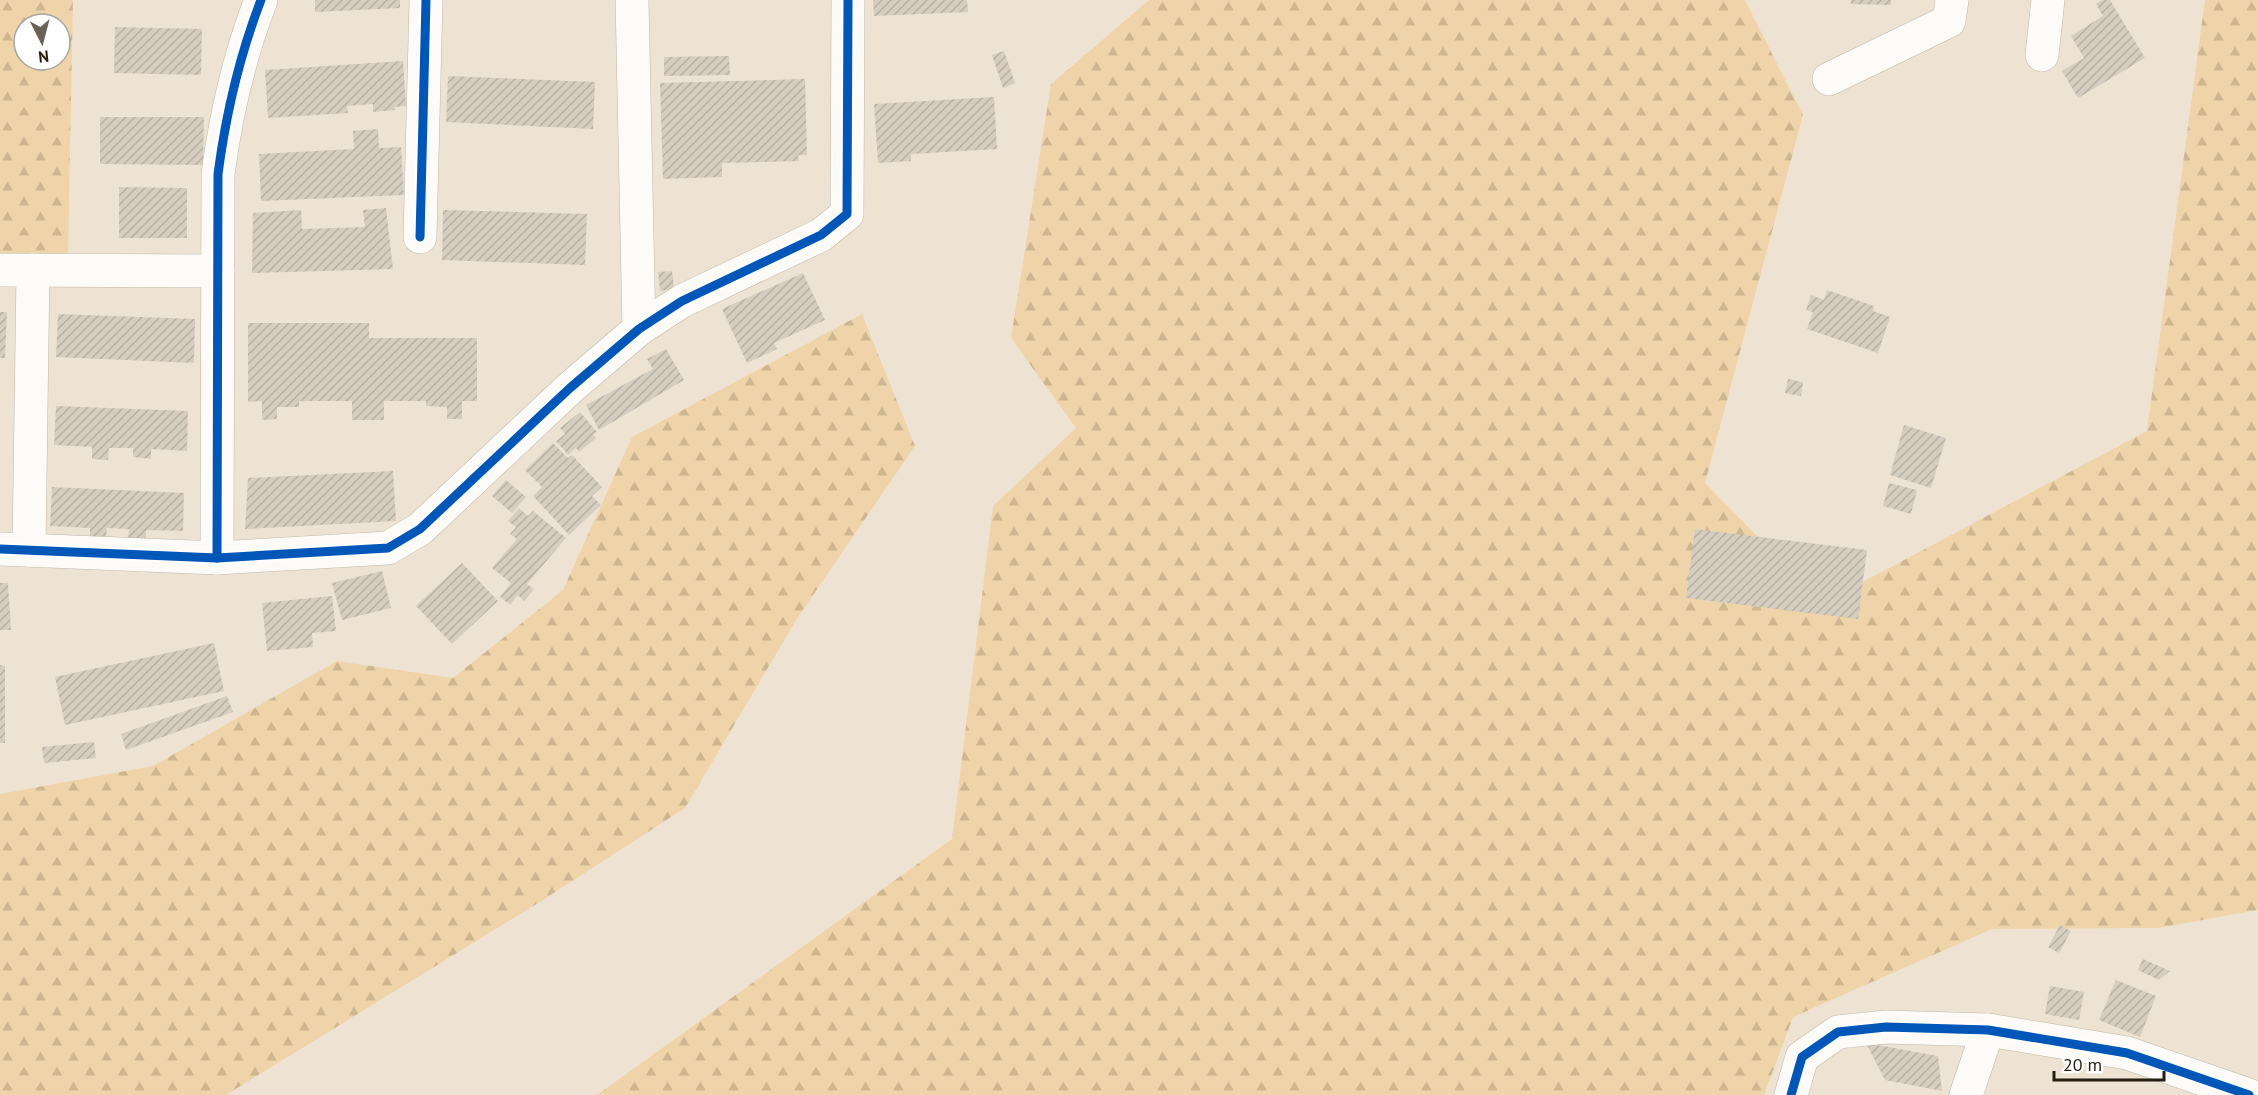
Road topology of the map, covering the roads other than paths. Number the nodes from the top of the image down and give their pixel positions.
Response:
1 (261, 0) edge
2 (426, 0) edge
3 (632, 0) edge
4 (848, 0) edge
5 (1952, 0) edge
6 (2048, 0) edge
7 (2042, 55) dead end
8 (1829, 79) dead end
9 (420, 237) dead end
10 (0, 270) edge
11 (33, 270) junction
12 (218, 271) junction
13 (639, 329) junction
14 (14, 549) edge
15 (217, 558) junction
16 (1988, 1030) junction
17 (1791, 1095) edge
18 (1966, 1095) edge
19 (2249, 1095) edge

1 - 12 street
2 - 9 street
3 - 13 street
4 - 13 street
5 - 8 street
6 - 7 street
10 - 11 street
11 - 12 street
11 - 14 street
12 - 15 street
13 - 15 street
14 - 15 street
16 - 17 street
16 - 18 street
16 - 19 street

